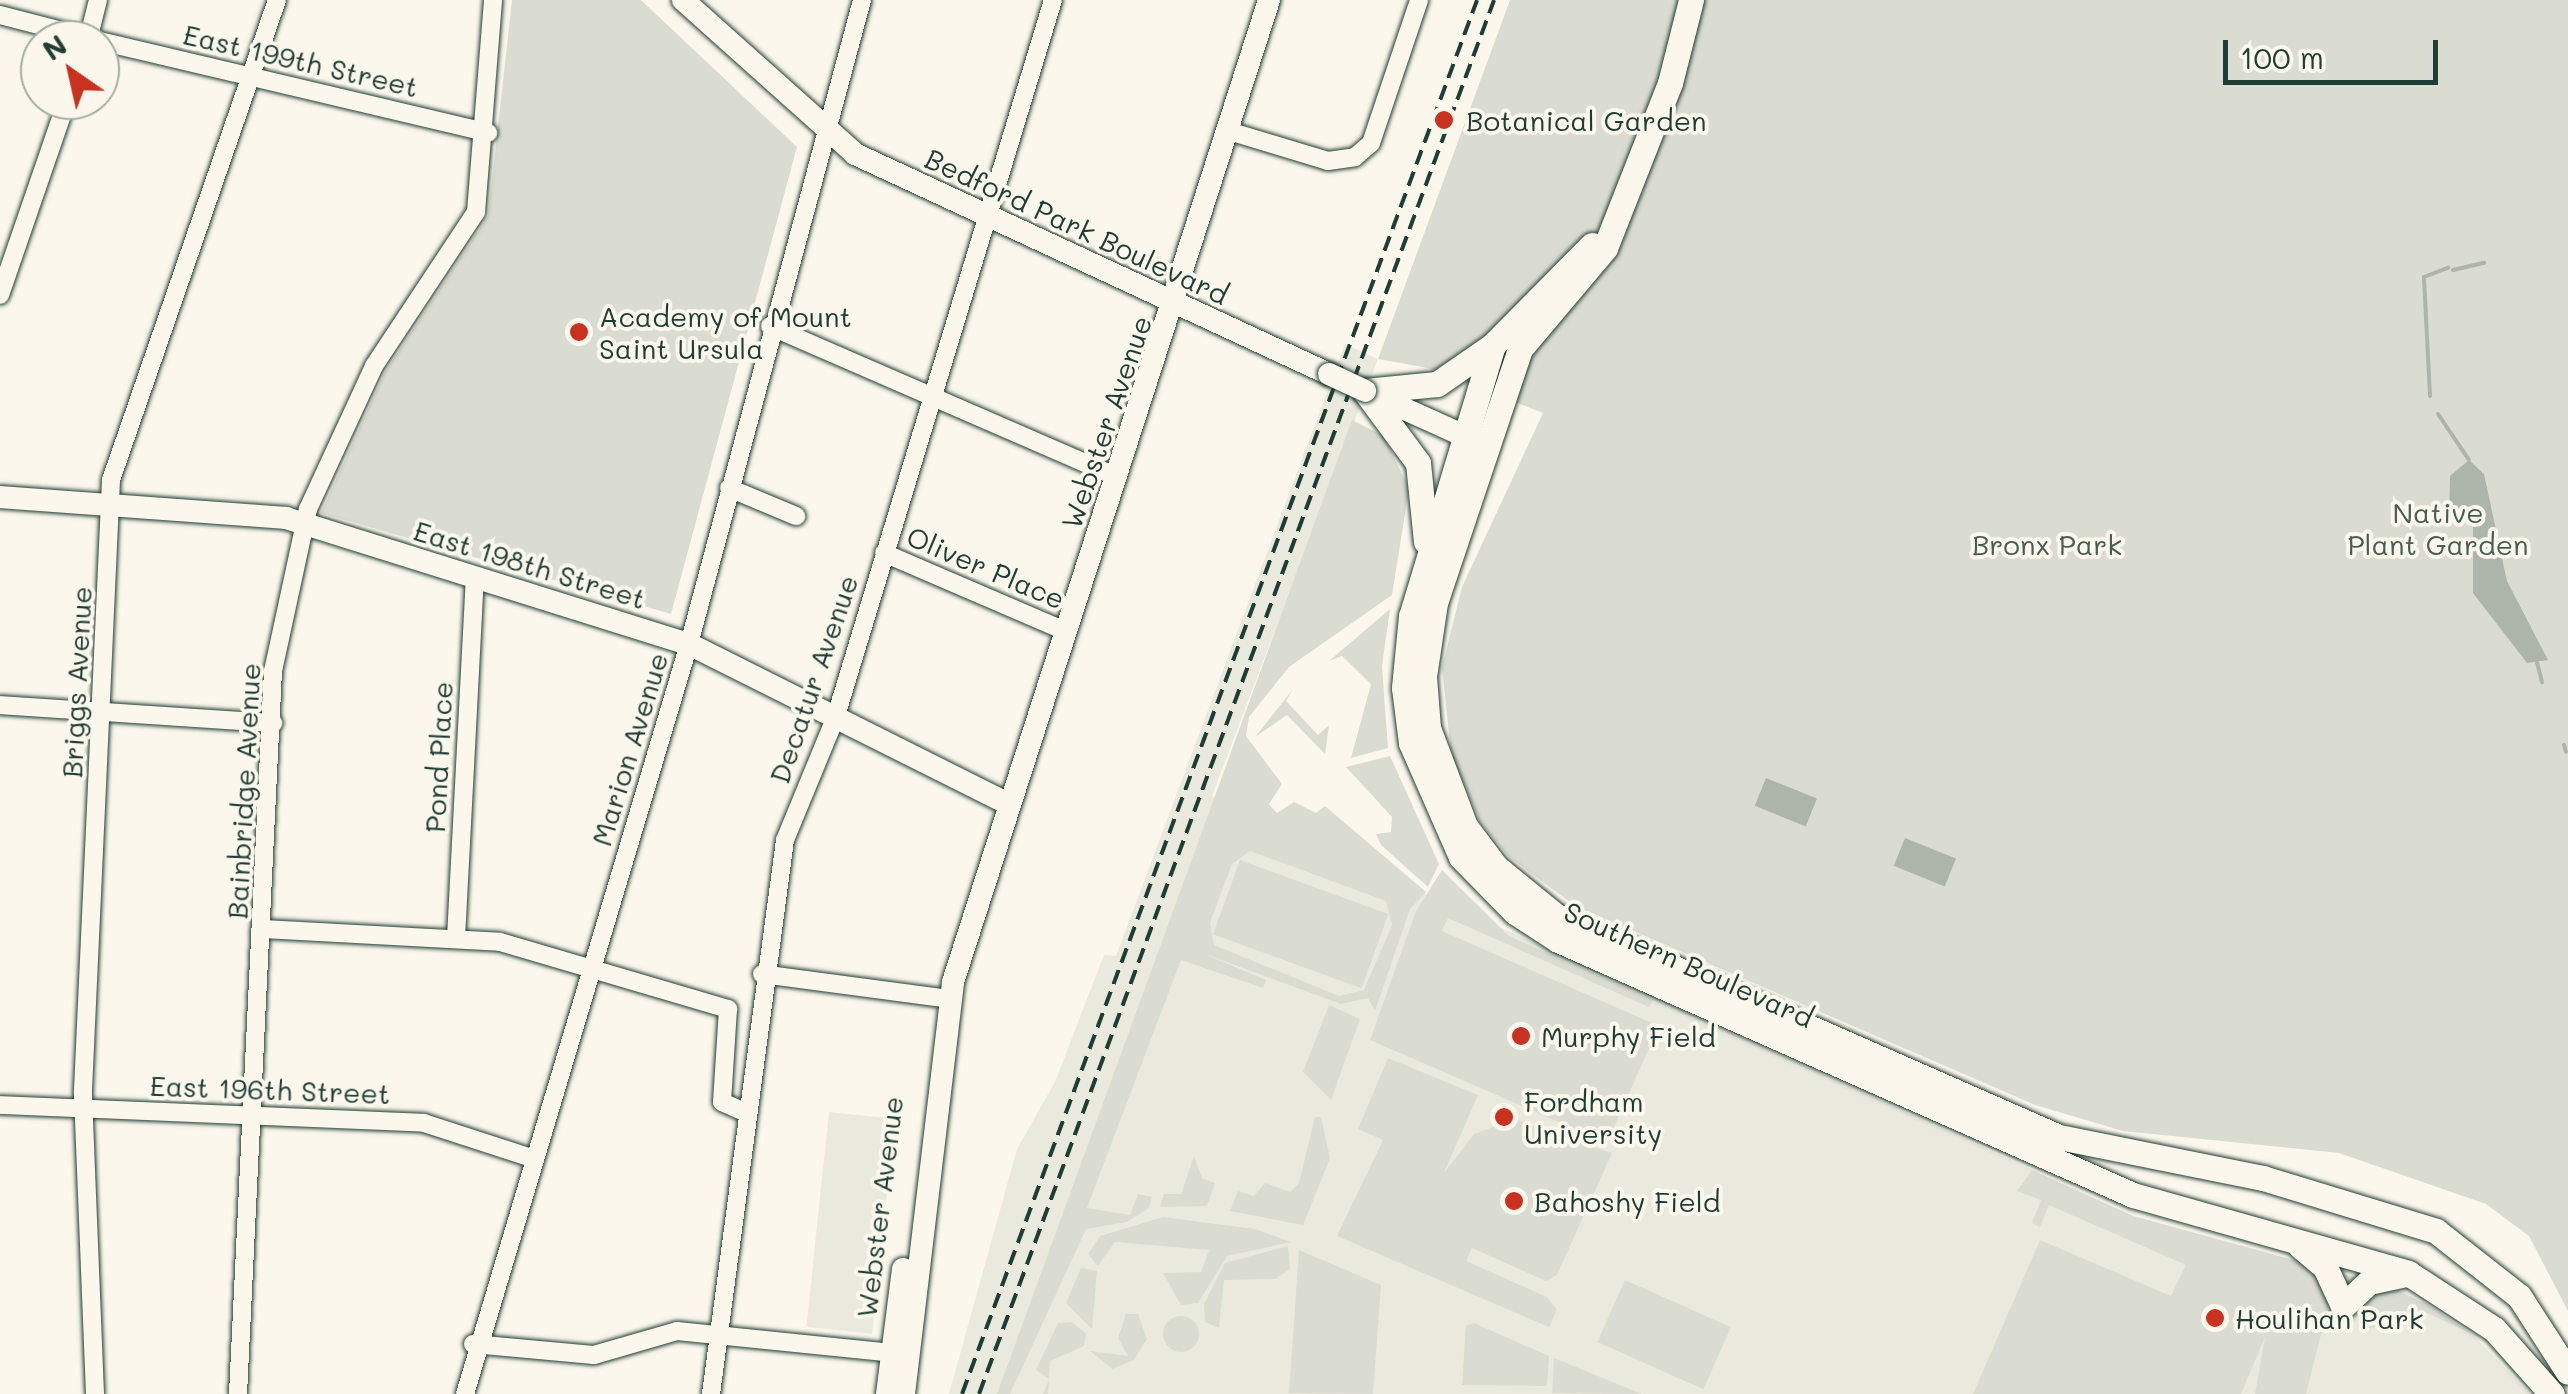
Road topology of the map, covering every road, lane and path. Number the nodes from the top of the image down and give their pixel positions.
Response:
1 (276, 0) edge
2 (493, 0) edge
3 (683, 0) edge
4 (862, 0) edge
5 (1053, 0) edge
6 (1270, 0) edge
7 (1420, 0) edge
8 (1691, 0) edge
9 (120, 46) edge
10 (252, 76) junction
11 (61, 120) edge
12 (822, 129) junction
13 (1232, 132) junction
14 (488, 133) junction
15 (1617, 214) junction
16 (986, 220) junction
17 (0, 295) edge
18 (1178, 306) junction
19 (770, 326) junction
20 (1493, 344) junction
21 (1365, 390) junction
22 (933, 396) junction
23 (1476, 441) junction
24 (1118, 478) junction
25 (729, 488) junction
26 (0, 498) edge
27 (111, 506) junction
28 (796, 516) dead end
29 (302, 526) junction
30 (884, 553) junction
31 (1426, 565) junction
32 (474, 579) junction
33 (1067, 632) junction
34 (689, 644) junction
35 (0, 705) edge
36 (102, 712) junction
37 (836, 716) junction
38 (272, 723) junction
39 (1009, 804) junction
40 (263, 930) junction
41 (456, 938) junction
42 (592, 969) junction
43 (762, 974) junction
44 (942, 998) junction
45 (0, 1105) edge
46 (84, 1108) junction
47 (744, 1112) junction
48 (253, 1115) junction
49 (532, 1158) junction
50 (2293, 1240) junction
51 (2408, 1274) junction
52 (719, 1334) junction
53 (473, 1344) junction
54 (900, 1353) junction
55 (2568, 1372) edge
56 (95, 1394) edge
57 (238, 1394) edge
58 (465, 1394) edge
59 (711, 1394) edge
60 (888, 1394) edge
61 (904, 1394) edge
62 (2552, 1394) edge

1 - 10 street, Briggs Avenue
2 - 14 street, Bainbridge Avenue
3 - 12 main road, Bedford Park Boulevard
4 - 12 street, Marion Avenue
5 - 16 street, Decatur Avenue
6 - 13 main road, Webster Avenue
7 - 13 street
8 - 15 main road, Southern Boulevard
9 - 10 street, East 199th Street
10 - 14 street, East 199th Street
10 - 27 street, Briggs Avenue
11 - 17 street
12 - 16 main road, Bedford Park Boulevard
12 - 19 street, Marion Avenue
13 - 18 main road, Webster Avenue
14 - 29 street, Bainbridge Avenue
15 - 20 main road, Southern Boulevard
15 - 23 main road, Southern Boulevard
16 - 18 main road, Bedford Park Boulevard
16 - 22 street, Decatur Avenue
18 - 21 main road, Bedford Park Boulevard, bridge
18 - 24 main road, Webster Avenue
19 - 22 street
19 - 25 street, Marion Avenue
20 - 21 main road
20 - 23 main road, Southern Boulevard
21 - 23 main road, Bedford Park Boulevard
21 - 31 main road
22 - 24 street
22 - 30 street, Decatur Avenue
23 - 31 main road, Southern Boulevard
23 - 55 main road, Southern Boulevard
24 - 33 main road, Webster Avenue
25 - 28 street
25 - 34 street, Marion Avenue
26 - 27 main road, East 198th Street
27 - 29 main road, East 198th Street
27 - 36 street, Briggs Avenue
29 - 32 main road, East 198th Street
29 - 38 street, Bainbridge Avenue
30 - 33 street, Oliver Place
30 - 37 street, Decatur Avenue
31 - 50 main road, Southern Boulevard
32 - 34 main road, East 198th Street
32 - 41 street, Pond Place
33 - 39 main road, Webster Avenue
34 - 37 main road, East 198th Street
34 - 42 street, Marion Avenue
35 - 36 street
36 - 38 street
36 - 46 street, Briggs Avenue
37 - 39 main road, East 198th Street
37 - 43 street, Decatur Avenue
38 - 40 street, Bainbridge Avenue
39 - 44 main road, Webster Avenue
40 - 41 street
40 - 48 street, Bainbridge Avenue
41 - 42 street
42 - 47 street
42 - 49 street, Marion Avenue
43 - 44 street
43 - 47 street, Decatur Avenue
44 - 54 main road, Webster Avenue
45 - 46 street, East 196th Street
46 - 48 street, East 196th Street
46 - 56 street, Briggs Avenue
47 - 52 street, Decatur Avenue
48 - 49 street, East 196th Street
48 - 57 street, Bainbridge Avenue
49 - 53 street, Marion Avenue
50 - 51 main road, Southern Boulevard
50 - 51 main road
51 - 62 main road, Southern Boulevard
52 - 53 street
52 - 54 street
52 - 59 street, Decatur Avenue
53 - 58 street, Marion Avenue
54 - 60 main road, Webster Avenue
54 - 61 main road, Webster Avenue

